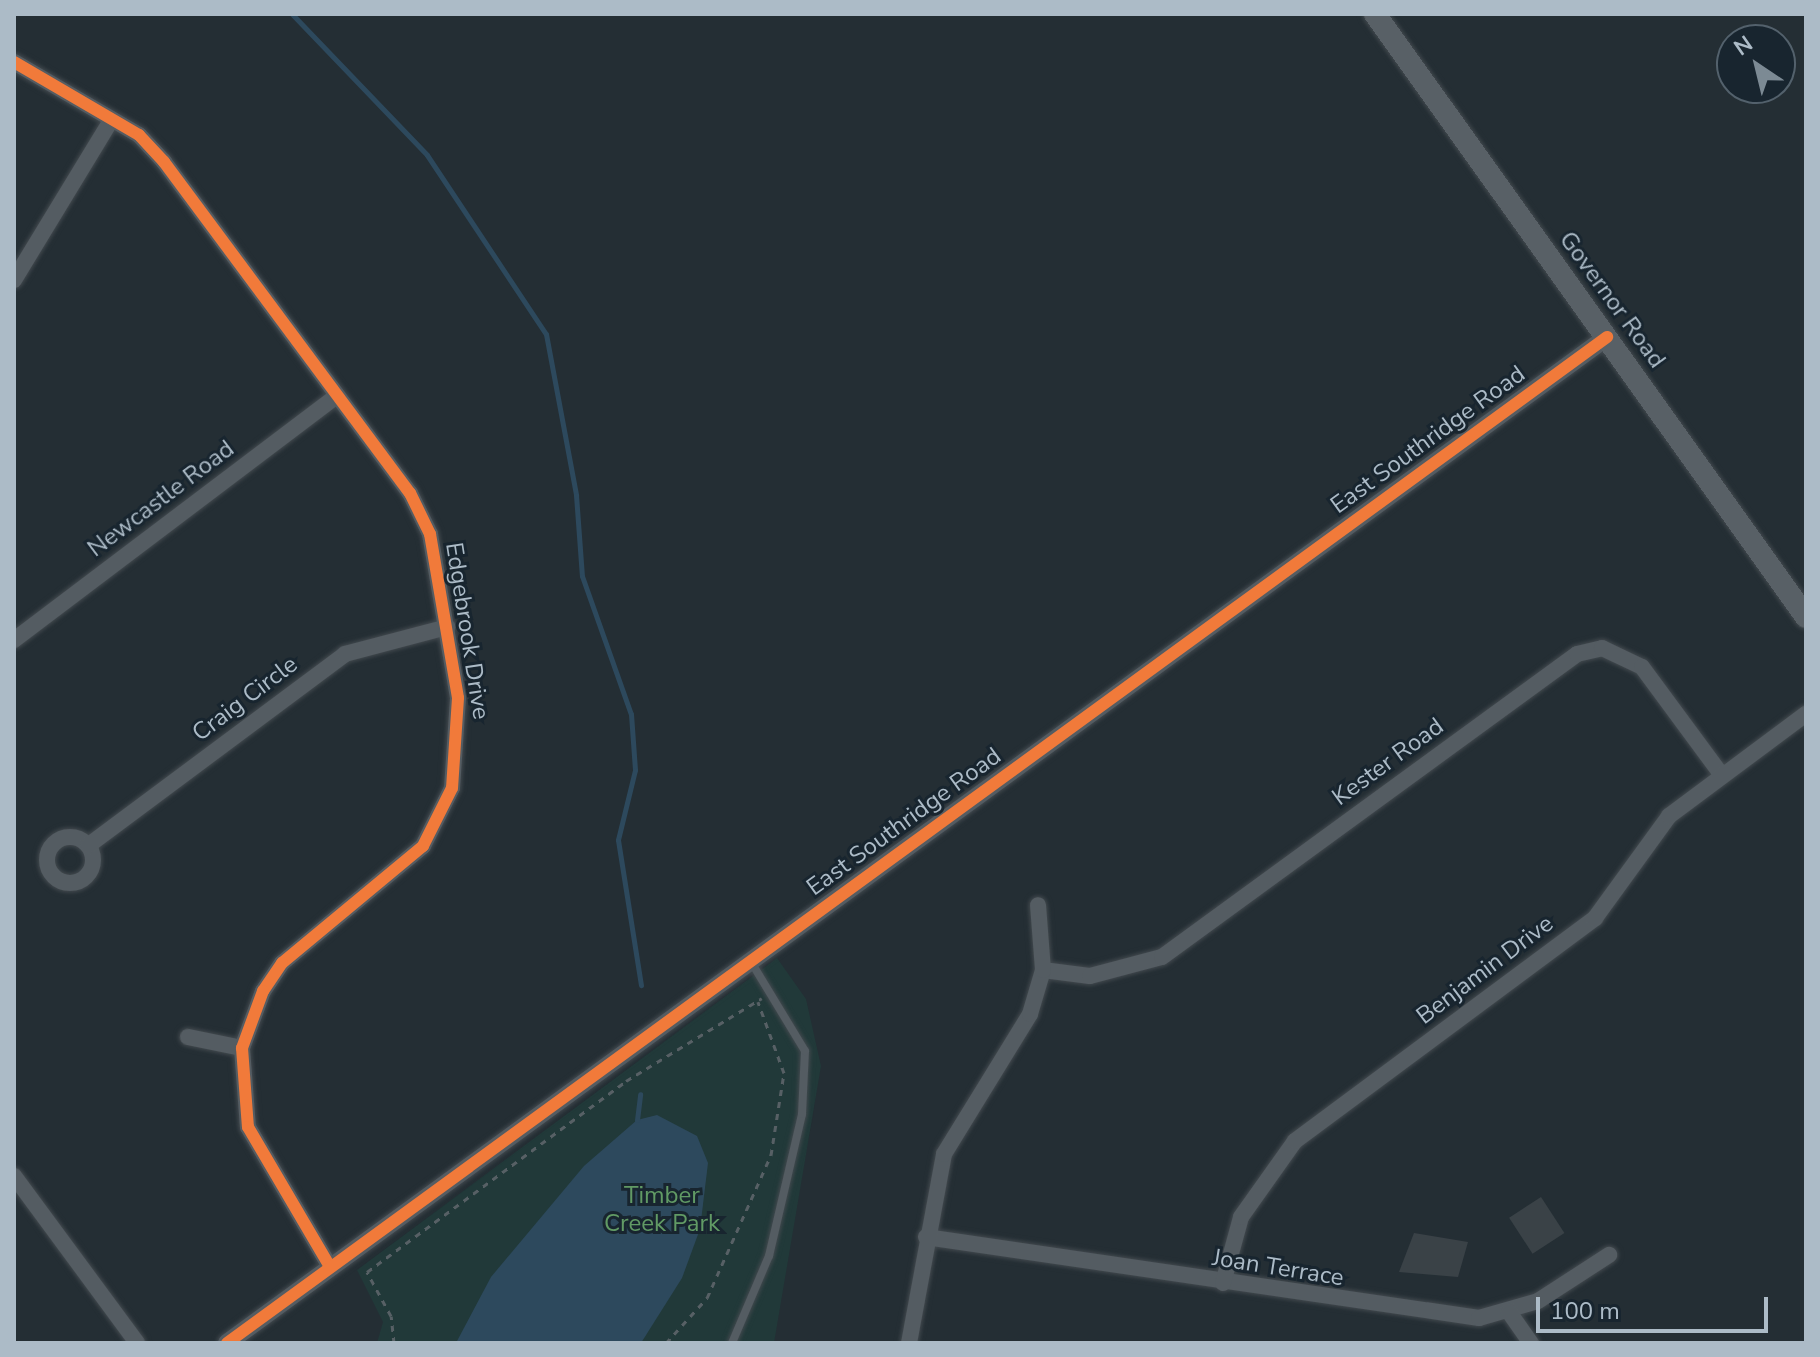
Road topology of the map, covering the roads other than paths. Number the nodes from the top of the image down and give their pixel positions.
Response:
1 (1375, 14) edge
2 (14, 62) edge
3 (112, 119) junction
4 (14, 280) edge
5 (1607, 337) junction
6 (337, 396) junction
7 (1806, 617) edge
8 (447, 627) junction
9 (14, 640) edge
10 (1806, 714) edge
11 (1721, 774) junction
12 (89, 845) dead end
13 (1038, 905) dead end
14 (750, 961) junction
15 (1043, 970) junction
16 (188, 1037) dead end
17 (242, 1048) junction
18 (14, 1176) edge
19 (926, 1237) junction
20 (1609, 1255) dead end
21 (330, 1267) junction
22 (1223, 1283) junction
23 (1509, 1312) junction
24 (137, 1343) edge
25 (227, 1343) edge
26 (732, 1343) edge
27 (909, 1343) edge
28 (1531, 1343) edge

1 - 5 main road, Governor Road
2 - 3 street, Edgebrook Drive
3 - 4 street
3 - 6 street, Edgebrook Drive
5 - 7 main road, Governor Road
5 - 14 street, East Southridge Road
6 - 8 street, Edgebrook Drive
6 - 9 street, Newcastle Road
8 - 12 street, Craig Circle
8 - 17 street, Edgebrook Drive
10 - 11 street, Benjamin Drive
11 - 15 street, Kester Road
11 - 22 street, Benjamin Drive
13 - 15 street
14 - 21 street, East Southridge Road
14 - 26 lane
15 - 19 street
16 - 17 street
17 - 21 street, Edgebrook Drive
18 - 24 street
19 - 22 street, Joan Terrace
19 - 27 street
20 - 23 street, Joan Terrace
21 - 25 street, East Southridge Road
22 - 23 street, Joan Terrace
23 - 28 street

